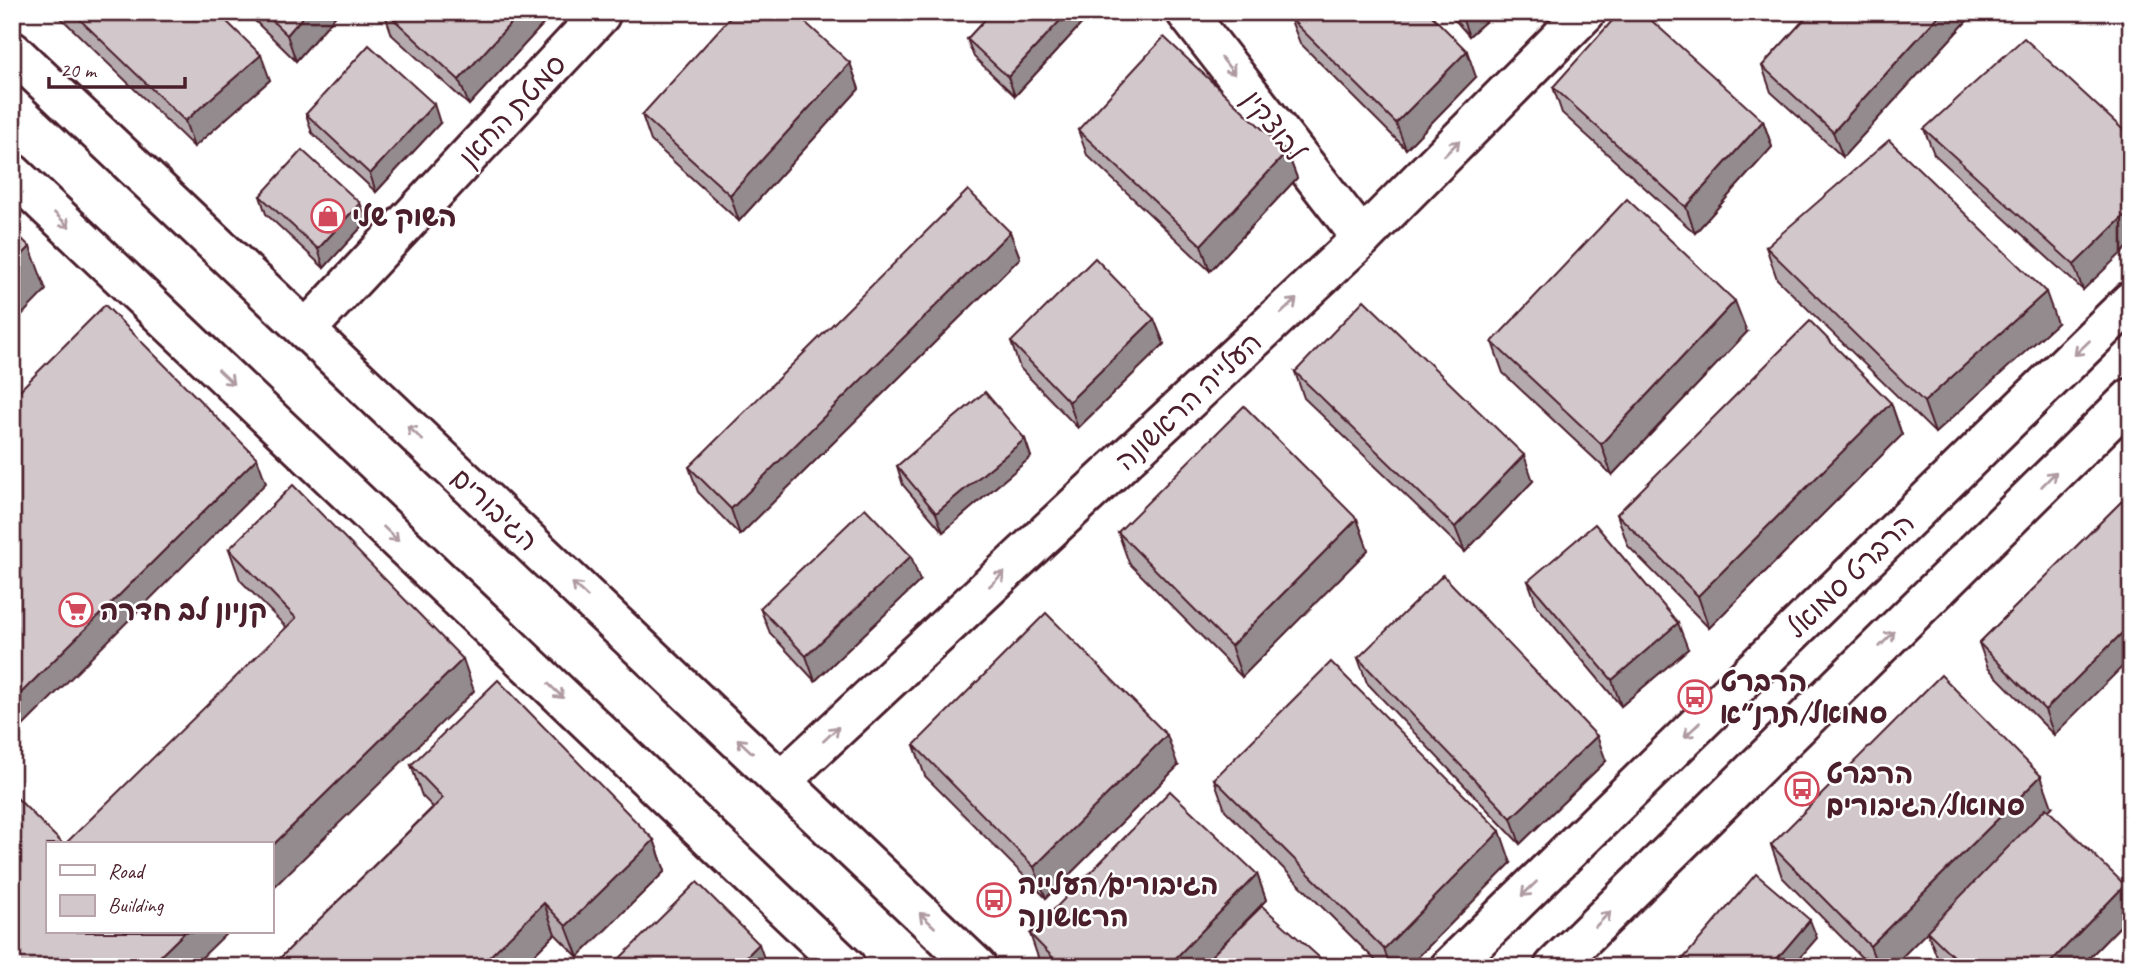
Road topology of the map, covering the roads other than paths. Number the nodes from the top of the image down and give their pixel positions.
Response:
1 (596, 12) edge
2 (1186, 12) edge
3 (1586, 12) edge
4 (12, 51) edge
5 (12, 173) edge
6 (1362, 238) junction
7 (2131, 300) edge
8 (306, 330) junction
9 (2131, 398) edge
10 (781, 781) junction
11 (846, 967) edge
12 (977, 967) edge
13 (1450, 967) edge
14 (1554, 967) edge

1 - 8 street, סמטת החאן
2 -> 6 street, לבוצקין
6 -> 3 street, העלייה הראשונה
4 - 8 street, הגיבורים
5 -> 11 street
10 -> 6 street, העלייה הראשונה
7 -> 13 street, הרברט סמואל
10 -> 8 street, הגיבורים
14 -> 9 street
12 -> 10 street, הגיבורים

